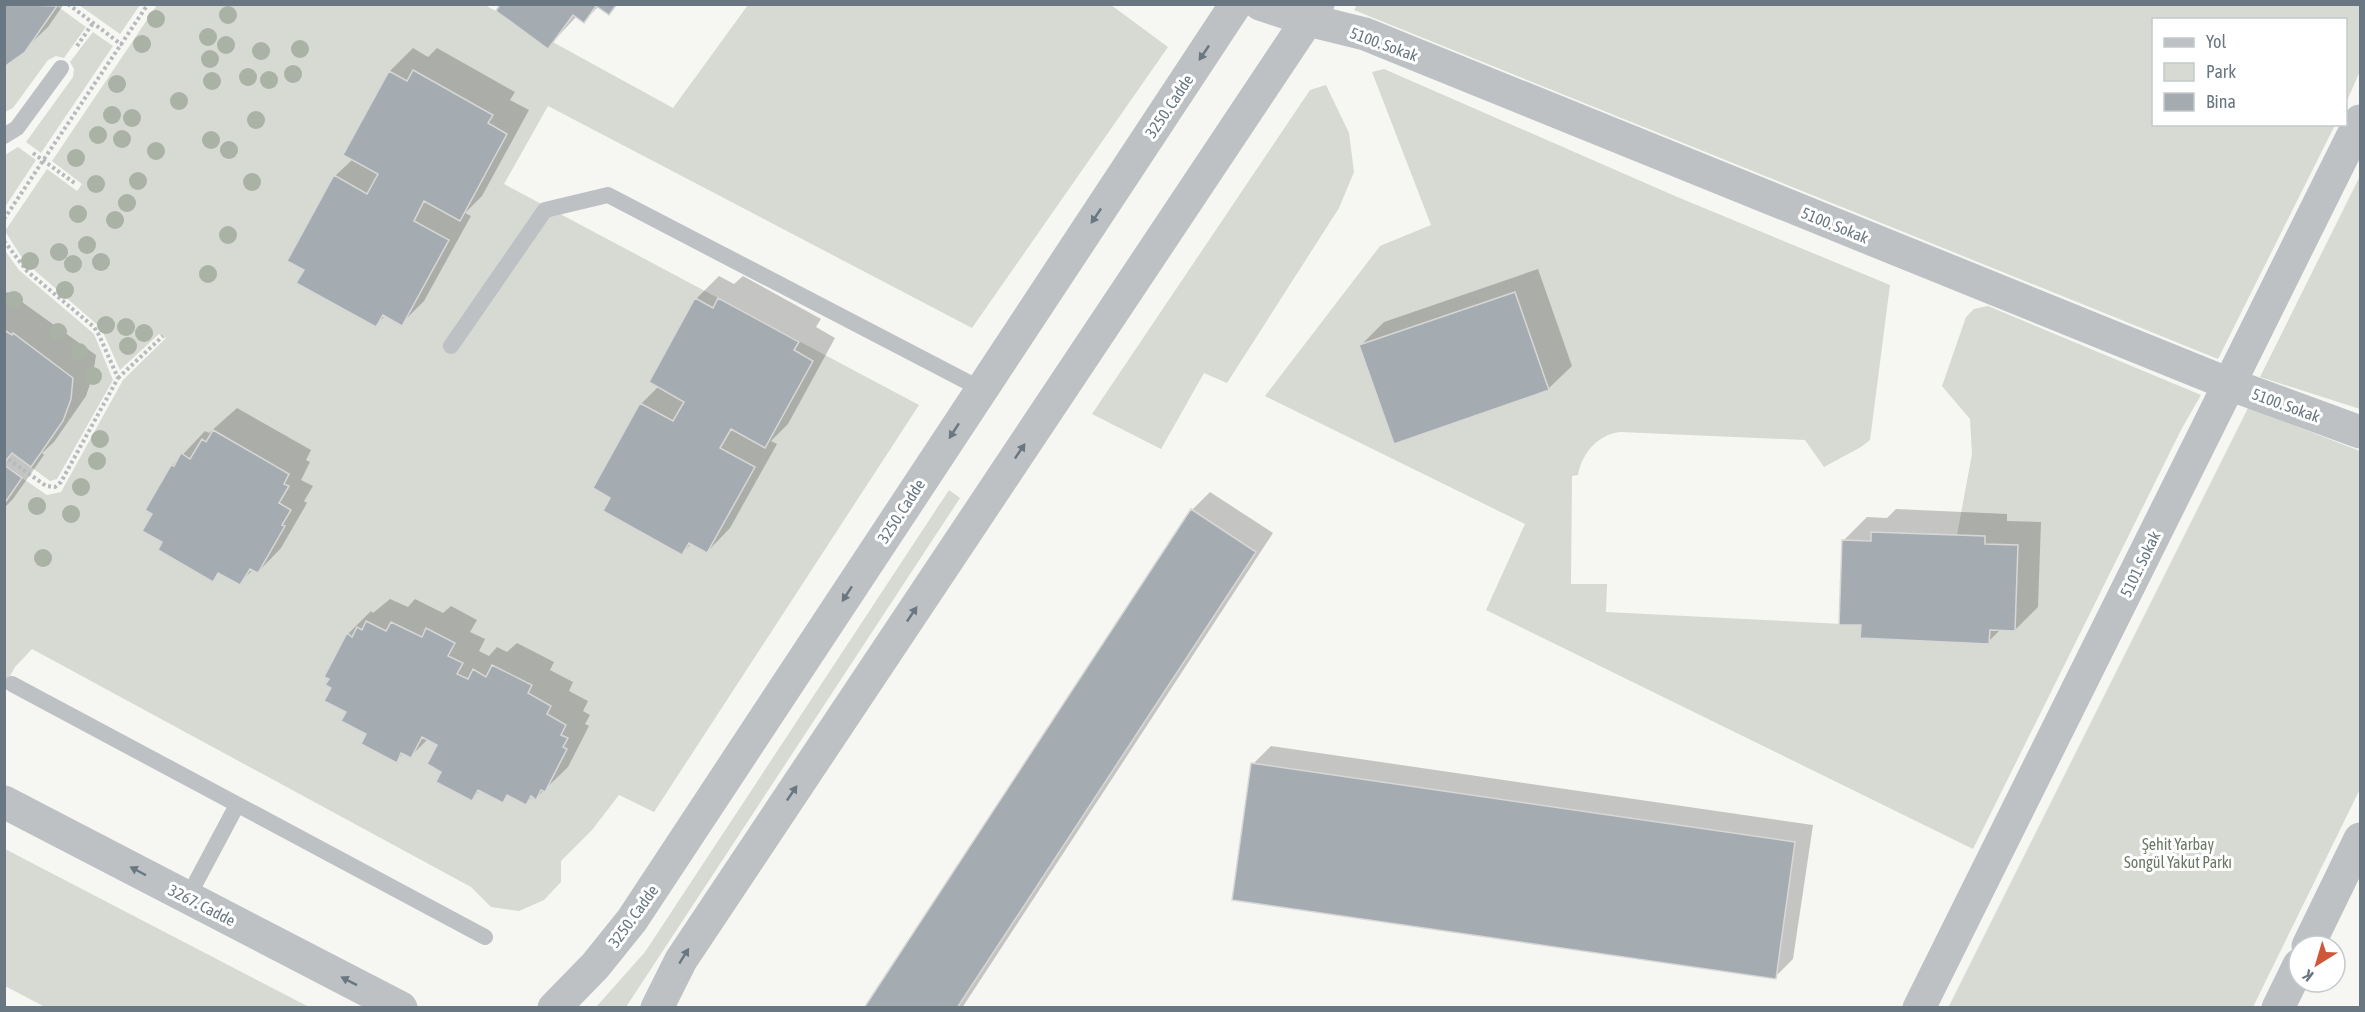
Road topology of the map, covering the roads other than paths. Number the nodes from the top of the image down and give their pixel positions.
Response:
1 (1236, 4) edge
2 (1260, 4) edge
3 (1313, 12) edge
4 (61, 69) dead end
5 (2361, 122) edge
6 (6, 135) edge
7 (451, 346) dead end
8 (2229, 384) junction
9 (981, 389) junction
10 (2361, 432) edge
11 (12, 684) dead end
12 (4, 802) edge
13 (237, 806) junction
14 (2361, 839) edge
15 (188, 897) junction
16 (2314, 934) edge
17 (485, 938) dead end
18 (2287, 990) edge
19 (400, 1008) edge
20 (554, 1008) edge
21 (657, 1008) edge
22 (1919, 1008) edge
23 (2278, 1008) edge

1 -> 9 street, 3250. Cadde
2 - 3 street, 5100. Sokak
3 - 8 street, 5100. Sokak
21 -> 3 street
4 - 6 lane
5 - 8 street, 5101. Sokak
7 - 9 lane
8 - 10 street, 5100. Sokak
8 - 22 street, 5101. Sokak
9 -> 20 street, 3250. Cadde
11 - 13 lane
15 -> 12 street, 3267. Cadde
13 - 15 lane
13 - 17 lane
14 - 16 street
19 -> 15 street, 3267. Cadde
18 - 23 street

